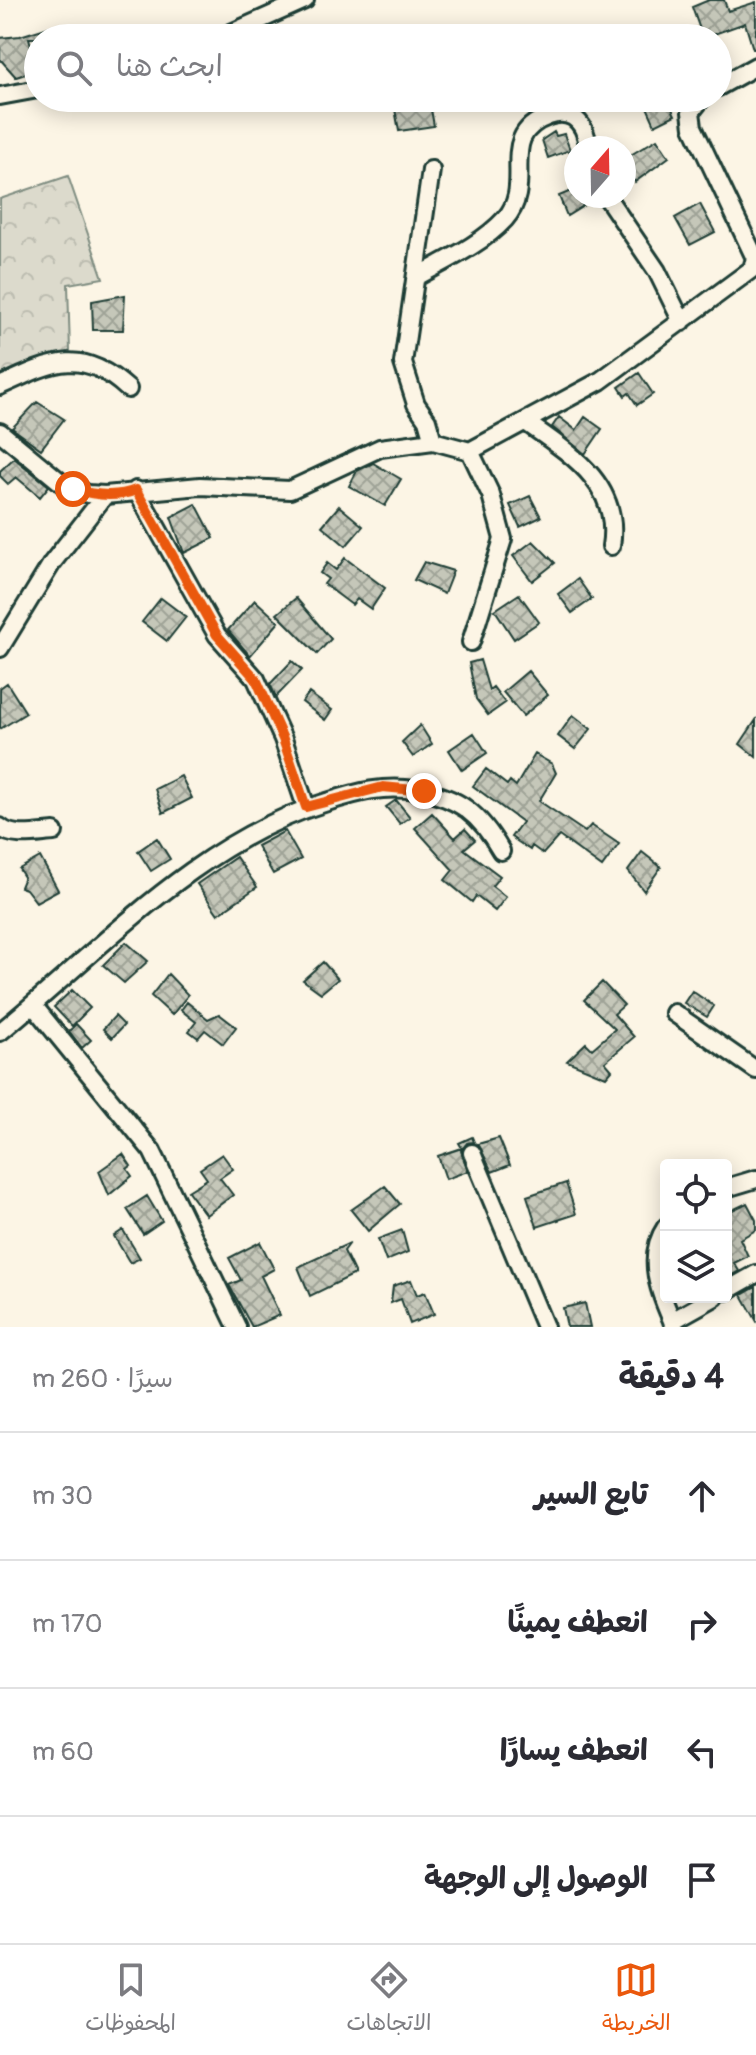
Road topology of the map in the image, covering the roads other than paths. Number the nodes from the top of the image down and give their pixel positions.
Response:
1 (305, 0) edge
2 (251, 24) edge
3 (756, 66) edge
4 (732, 79) edge
5 (24, 92) edge
6 (0, 96) edge
7 (691, 112) edge
8 (586, 136) edge
9 (431, 170) dead end
10 (614, 208) edge
11 (418, 276) junction
12 (682, 322) junction
13 (0, 386) edge
14 (128, 389) dead end
15 (527, 423) junction
16 (0, 432) edge
17 (433, 441) junction
18 (470, 451) junction
19 (136, 490) junction
20 (105, 495) junction
21 (611, 546) dead end
22 (471, 642) dead end
23 (0, 648) edge
24 (306, 807) junction
25 (0, 827) edge
26 (54, 832) dead end
27 (501, 851) dead end
28 (33, 1005) junction
29 (674, 1013) dead end
30 (0, 1032) edge
31 (756, 1070) edge
32 (472, 1153) dead end
33 (756, 1179) edge
34 (732, 1186) edge
35 (664, 1231) edge
36 (756, 1274) edge
37 (732, 1288) edge
38 (706, 1303) edge
39 (674, 1324) edge
40 (237, 1327) edge
41 (545, 1327) edge

1 - 2 street
3 - 4 street
5 - 6 street
7 - 12 street
8 - 11 street
9 - 11 street
10 - 12 street
11 - 17 street
12 - 15 street
13 - 14 street
15 - 18 street
15 - 21 street
16 - 20 street
17 - 18 street
17 - 19 street
18 - 22 street
19 - 20 street
19 - 24 street
20 - 23 street
24 - 27 street
24 - 28 street
25 - 26 street
28 - 30 street
28 - 40 street
29 - 31 street
32 - 41 street
33 - 34 street
35 - 39 street
36 - 37 street
38 - 39 street

